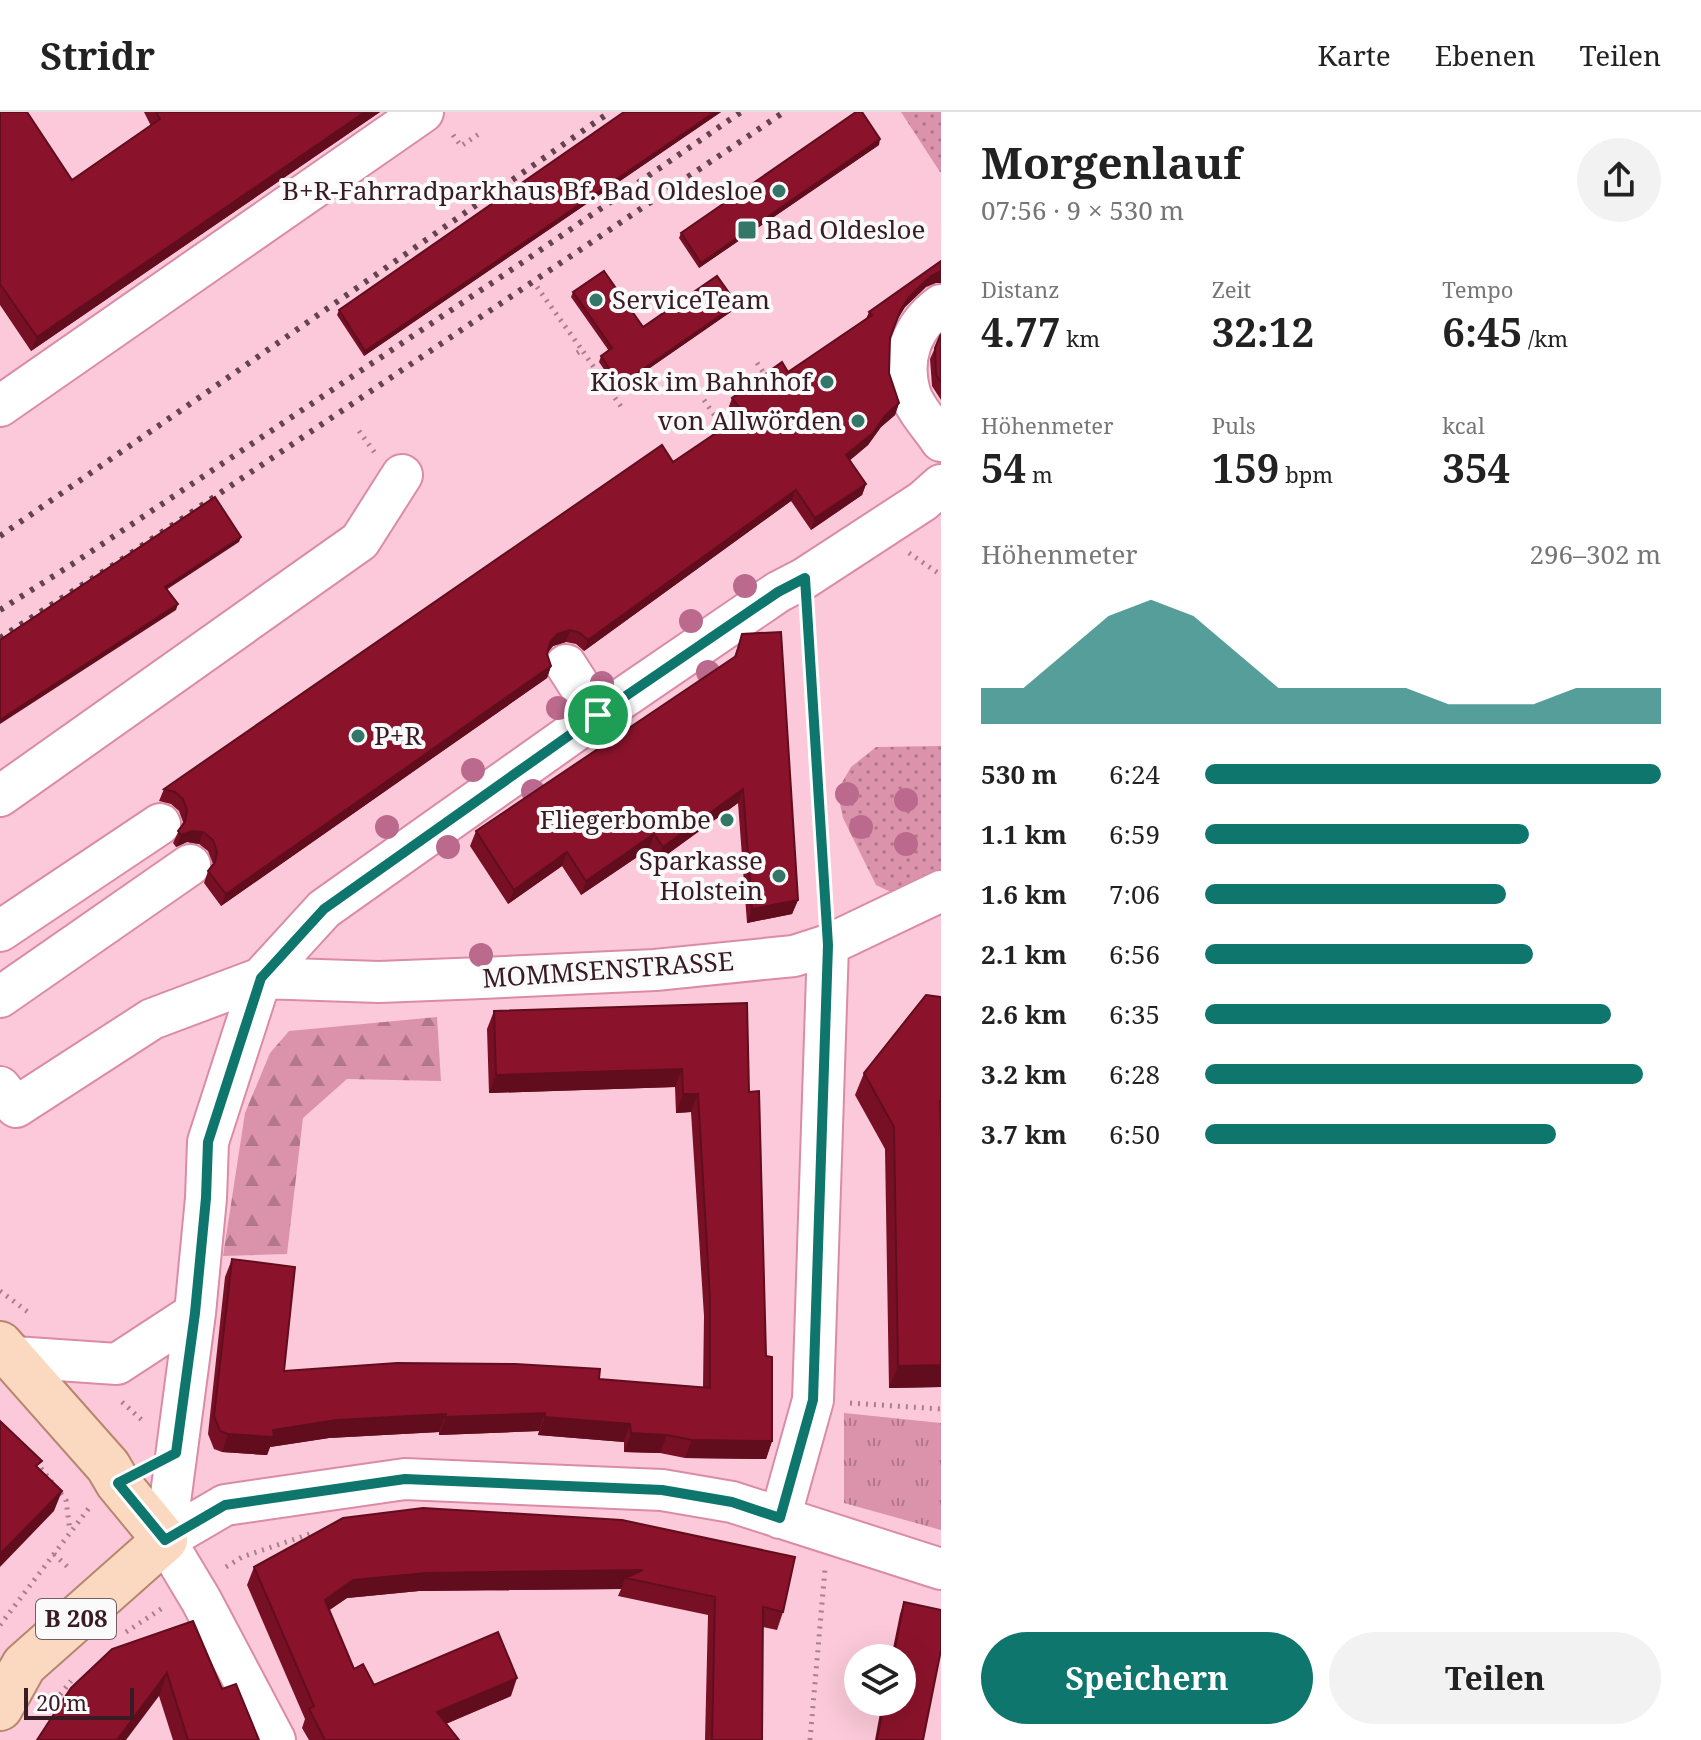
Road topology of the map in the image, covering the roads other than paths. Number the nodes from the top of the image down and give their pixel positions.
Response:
1 (423, 112) edge
2 (941, 305) edge
3 (926, 384) edge
4 (0, 406) edge
5 (941, 441) edge
6 (402, 475) dead end
7 (941, 485) edge
8 (566, 665) dead end
9 (598, 715) junction
10 (0, 796) edge
11 (160, 824) dead end
12 (190, 865) dead end
13 (941, 891) edge
14 (0, 931) edge
15 (828, 945) junction
16 (261, 978) junction
17 (0, 997) edge
18 (0, 1087) edge
19 (195, 1313) junction
20 (7, 1351) edge
21 (780, 1518) junction
22 (165, 1540) junction
23 (941, 1569) edge
24 (0, 1708) edge
25 (275, 1740) edge

1 - 4 street
2 - 3 street
3 - 5 street
6 - 10 street
7 - 9 street
8 - 9 street
9 - 16 street
11 - 14 street
12 - 17 street
13 - 15 street, MOMMSENSTRASSE
15 - 16 street, MOMMSENSTRASSE
15 - 21 street
16 - 18 street
16 - 19 street
19 - 20 street
19 - 22 street
20 - 22 main road
21 - 22 street
21 - 23 street
22 - 24 main road, B 208
22 - 25 street

